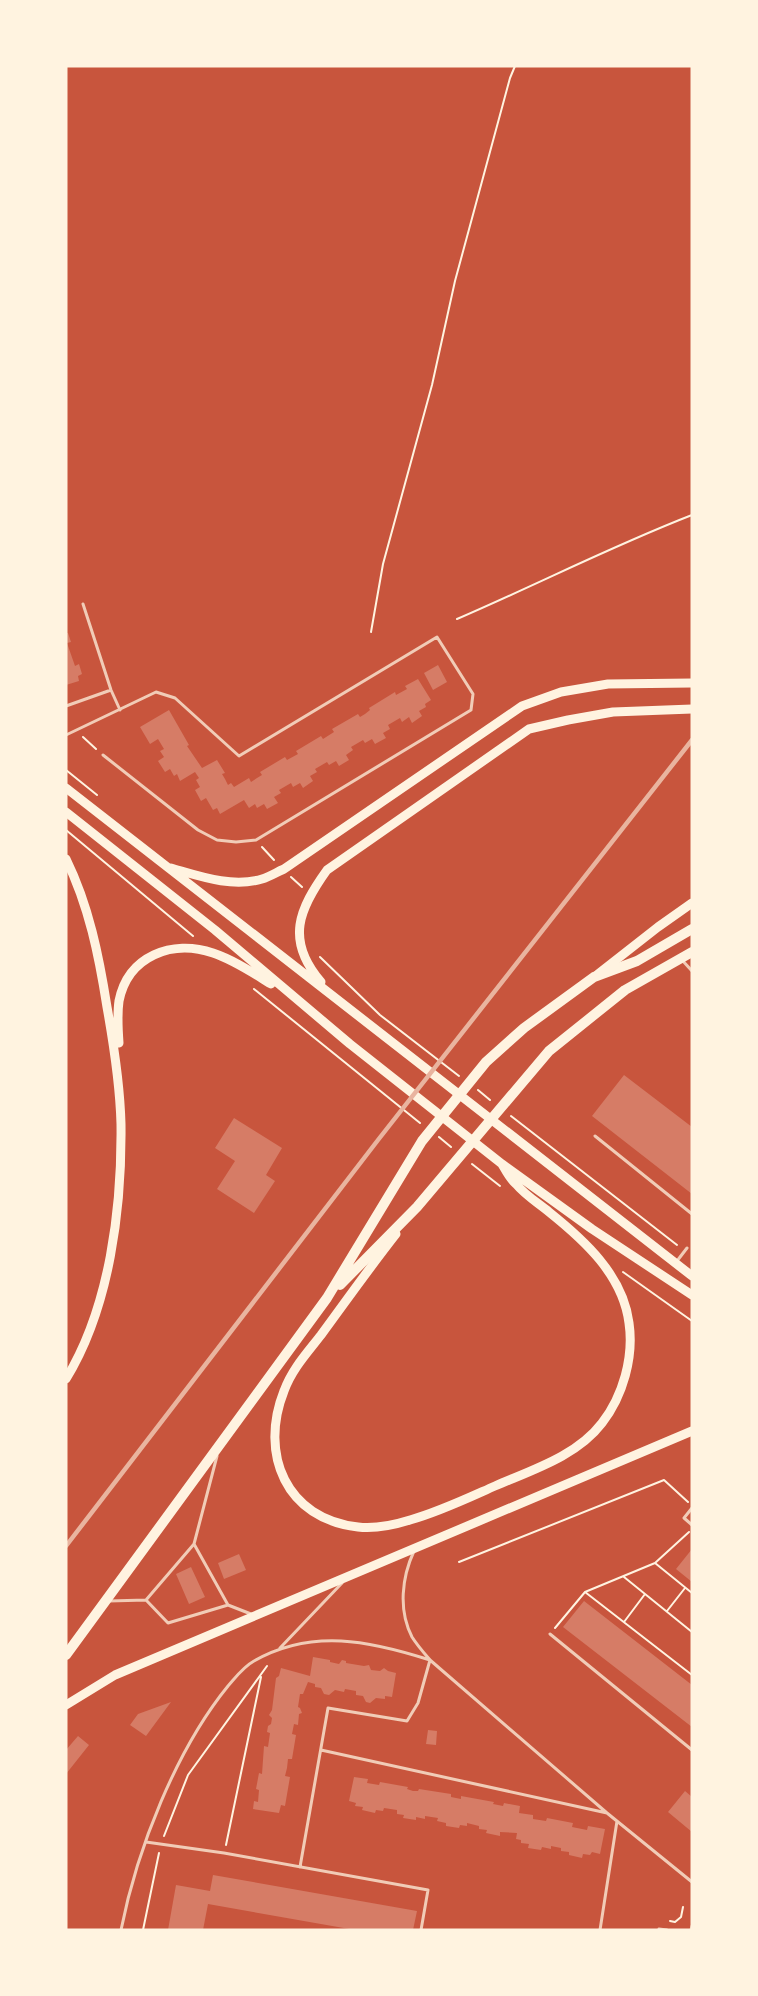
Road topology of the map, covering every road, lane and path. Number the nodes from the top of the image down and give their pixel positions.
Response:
1 (515, 66) edge
2 (692, 515) edge
3 (83, 604) dead end
4 (457, 619) dead end
5 (370, 632) dead end
6 (692, 683) edge
7 (111, 690) junction
8 (66, 706) edge
9 (120, 710) junction
10 (692, 710) edge
11 (76, 731) junction
12 (66, 735) edge
13 (103, 755) joint
14 (66, 788) edge
15 (66, 812) edge
16 (256, 840) junction
17 (66, 859) edge
18 (166, 867) junction
19 (284, 869) junction
20 (309, 895) junction
21 (692, 903) edge
22 (692, 930) edge
23 (315, 951) dead end
24 (692, 952) edge
25 (681, 959) junction
26 (692, 971) edge
27 (594, 977) junction
28 (291, 995) junction
29 (335, 997) junction
30 (341, 1060) dead end
31 (463, 1079) dead end
32 (473, 1086) dead end
33 (118, 1087) junction
34 (491, 1101) dead end
35 (510, 1115) dead end
36 (422, 1124) dead end
37 (430, 1131) dead end
38 (595, 1136) dead end
39 (458, 1152) dead end
40 (466, 1159) dead end
41 (502, 1164) junction
42 (484, 1173) dead end
43 (417, 1207) junction
44 (692, 1214) edge
45 (686, 1249) joint
46 (675, 1263) junction
47 (692, 1270) edge
48 (692, 1276) edge
49 (692, 1295) edge
50 (327, 1298) junction
51 (66, 1379) edge
52 (692, 1431) edge
53 (220, 1444) junction
54 (692, 1507) edge
55 (692, 1525) edge
56 (692, 1530) edge
57 (194, 1544) junction
58 (416, 1546) junction
59 (459, 1562) dead end
60 (655, 1563) junction
61 (351, 1574) junction
62 (624, 1577) junction
63 (685, 1588) junction
64 (585, 1592) junction
65 (692, 1593) edge
66 (645, 1594) junction
67 (146, 1600) junction
68 (107, 1601) junction
69 (228, 1605) junction
70 (667, 1611) junction
71 (252, 1615) junction
72 (624, 1622) junction
73 (692, 1632) edge
74 (550, 1634) joint
75 (279, 1649) junction
76 (66, 1655) edge
77 (430, 1660) junction
78 (261, 1674) junction
79 (692, 1675) edge
80 (66, 1705) edge
81 (321, 1750) junction
82 (692, 1750) edge
83 (607, 1813) junction
84 (617, 1821) junction
85 (146, 1842) junction
86 (160, 1844) junction
87 (224, 1853) junction
88 (300, 1867) junction
89 (692, 1882) edge
90 (683, 1907) dead end
91 (668, 1920) dead end
92 (659, 1929) edge
93 (121, 1930) edge
94 (143, 1930) edge
95 (421, 1930) edge
96 (600, 1930) edge
97 (667, 1930) edge

1 - 5 path
2 - 4 path
3 - 7 lane
6 - 19 main road
7 - 8 lane
7 - 9 lane
9 - 11 lane
9 - 16 lane
10 - 20 main road
11 - 12 lane
11 - 13 path
13 - 16 lane
14 - 18 main road
15 - 28 main road
16 - 19 path
17 - 33 main road
18 - 19 main road
18 - 29 main road
19 - 20 path
20 - 29 main road
21 - 27 main road
22 - 27 highway
23 - 31 path
24 - 25 highway
25 - 26 lane
25 - 43 highway
27 - 50 highway
28 - 33 main road
28 - 41 main road
29 - 46 main road
30 - 36 path
32 - 34 path
33 - 51 main road
35 - 45 path
37 - 39 path
38 - 44 lane
40 - 42 path
41 - 43 main road
41 - 49 main road
43 - 50 highway
45 - 46 lane
46 - 47 main road
46 - 48 main road
50 - 53 highway
52 - 58 main road
53 - 57 lane
53 - 68 highway
54 - 55 lane
54 - 59 path
56 - 60 path
57 - 67 lane
57 - 69 lane
58 - 61 main road
58 - 77 lane
60 - 62 path
60 - 63 path
61 - 71 main road
61 - 75 lane
62 - 64 path
62 - 66 path
63 - 65 path
63 - 70 path
64 - 72 path
64 - 74 path
66 - 70 path
66 - 72 path
67 - 68 lane
67 - 69 lane
68 - 76 highway
69 - 71 lane
70 - 73 path
71 - 80 main road
72 - 79 path
74 - 82 lane
75 - 77 lane
75 - 78 path
75 - 85 lane
77 - 81 lane
77 - 83 lane
78 - 86 path
78 - 87 path
81 - 83 lane
81 - 88 lane
83 - 84 lane
84 - 89 lane
84 - 96 lane
85 - 86 lane
85 - 93 lane
86 - 87 lane
86 - 94 path
87 - 88 lane
88 - 95 lane
90 - 91 path
92 - 97 lane

